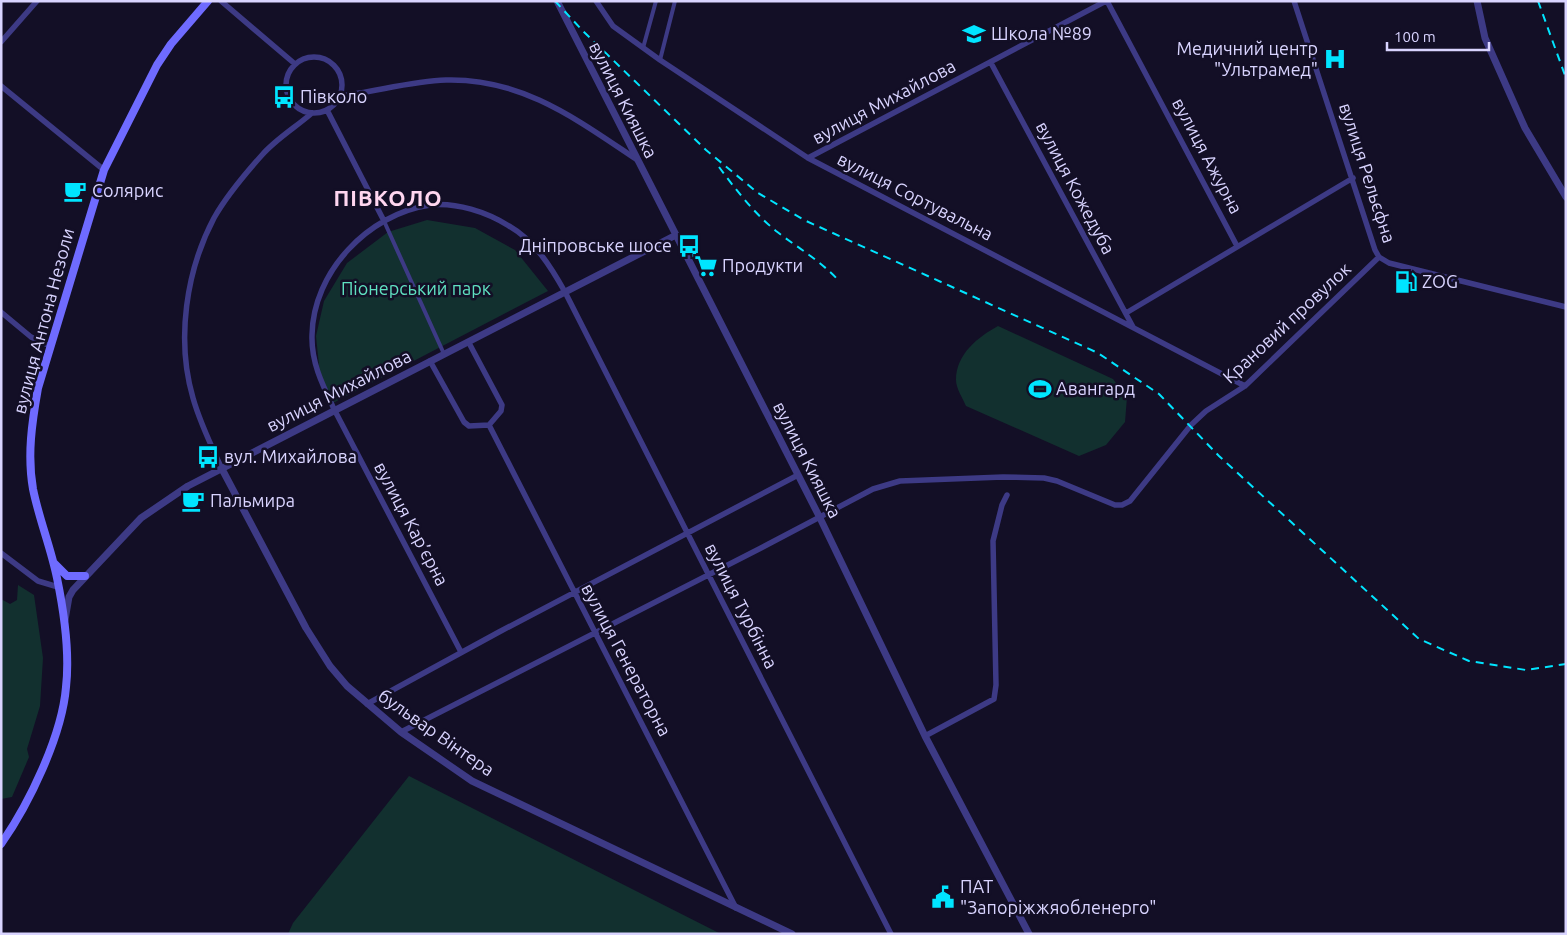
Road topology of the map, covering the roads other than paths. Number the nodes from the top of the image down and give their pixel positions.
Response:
1 (37, 1) edge
2 (208, 1) edge
3 (221, 1) edge
4 (557, 1) edge
5 (596, 1) edge
6 (656, 1) edge
7 (675, 1) edge
8 (1107, 1) edge
9 (1294, 1) edge
10 (1477, 1) edge
11 (1, 42) edge
12 (643, 48) junction
13 (660, 60) junction
14 (991, 63) junction
15 (295, 64) junction
16 (1, 86) edge
17 (340, 96) junction
18 (327, 110) junction
19 (312, 113) junction
20 (808, 158) junction
21 (636, 159) junction
22 (104, 170) junction
23 (1353, 178) junction
24 (1566, 197) edge
25 (384, 221) junction
26 (674, 236) junction
27 (1237, 246) junction
28 (1379, 257) junction
29 (565, 292) junction
30 (1566, 307) edge
31 (1, 312) edge
32 (1126, 313) junction
33 (1134, 328) junction
34 (469, 343) junction
35 (50, 346) junction
36 (444, 354) junction
37 (430, 361) junction
38 (1245, 386) junction
39 (334, 411) junction
40 (489, 424) junction
41 (222, 468) junction
42 (798, 475) junction
43 (1006, 495) dead end
44 (820, 518) junction
45 (687, 533) junction
46 (1, 553) edge
47 (53, 562) junction
48 (708, 575) junction
49 (85, 576) junction
50 (58, 587) junction
51 (574, 593) junction
52 (64, 625) junction
53 (594, 634) junction
54 (462, 652) junction
55 (367, 704) junction
56 (401, 732) junction
57 (925, 736) junction
58 (1, 844) edge
59 (736, 909) junction
60 (792, 934) edge
61 (891, 934) edge
62 (1029, 934) edge

1 - 11 street
2 - 22 main road, вулиця Антона Незоли
3 - 15 street
4 - 21 street, вулиця Кияшка
5 - 12 street, вулиця Сортувальна
6 - 12 street
7 - 13 street
8 - 14 street, вулиця Михайлова
8 - 27 street, вулиця Ажурна
9 - 23 street, вулиця Рельєфна
10 - 24 street
12 - 13 street, вулиця Сортувальна
13 - 20 street, вулиця Сортувальна
14 - 20 street, вулиця Михайлова
14 - 32 street, вулиця Кожедуба
15 - 17 street
15 - 19 street
16 - 22 street
17 - 18 street
17 - 21 street
18 - 19 street
18 - 25 street
19 - 41 street
20 - 33 street, вулиця Сортувальна
21 - 26 street, вулиця Кияшка
22 - 35 main road, вулиця Антона Незоли
23 - 27 street
23 - 28 street, вулиця Рельєфна
25 - 29 street, вулиця Турбінна
25 - 36 street
25 - 39 street, вулиця Кар’єрна
26 - 29 street, вулиця Михайлова
26 - 42 street, вулиця Кияшка
27 - 32 street
28 - 30 street, вулиця Рельєфна
28 - 38 street, Крановий провулок
29 - 34 street, вулиця Михайлова
29 - 45 street, вулиця Турбінна
31 - 35 street
32 - 33 street, вулиця Кожедуба
33 - 38 street, вулиця Сортувальна
34 - 36 street, вулиця Михайлова
34 - 40 street
35 - 47 main road, вулиця Антона Незоли
36 - 37 street, вулиця Михайлова
37 - 39 street, вулиця Михайлова
37 - 40 street
38 - 44 street, Крановий провулок
39 - 41 street, вулиця Михайлова
39 - 54 street, вулиця Кар’єрна
40 - 51 street, вулиця Генераторна
41 - 49 street, вулиця Михайлова
41 - 55 street, бульвар Вінтера
42 - 44 street, вулиця Кияшка
42 - 45 street
43 - 57 street
44 - 48 street
44 - 57 street, вулиця Кияшка
45 - 48 street, вулиця Турбінна
45 - 51 street
46 - 50 street
47 - 49 main road
47 - 50 main road, вулиця Антона Незоли
48 - 53 street
48 - 61 street, вулиця Турбінна
49 - 52 street, вулиця Михайлова
50 - 52 main road, вулиця Антона Незоли
51 - 53 street, вулиця Генераторна
51 - 54 street
52 - 58 main road, вулиця Антона Незоли
53 - 56 street
53 - 59 street, вулиця Генераторна
54 - 55 street
55 - 56 street, бульвар Вінтера
56 - 59 street, бульвар Вінтера
57 - 62 street, вулиця Кияшка
59 - 60 street, бульвар Вінтера

